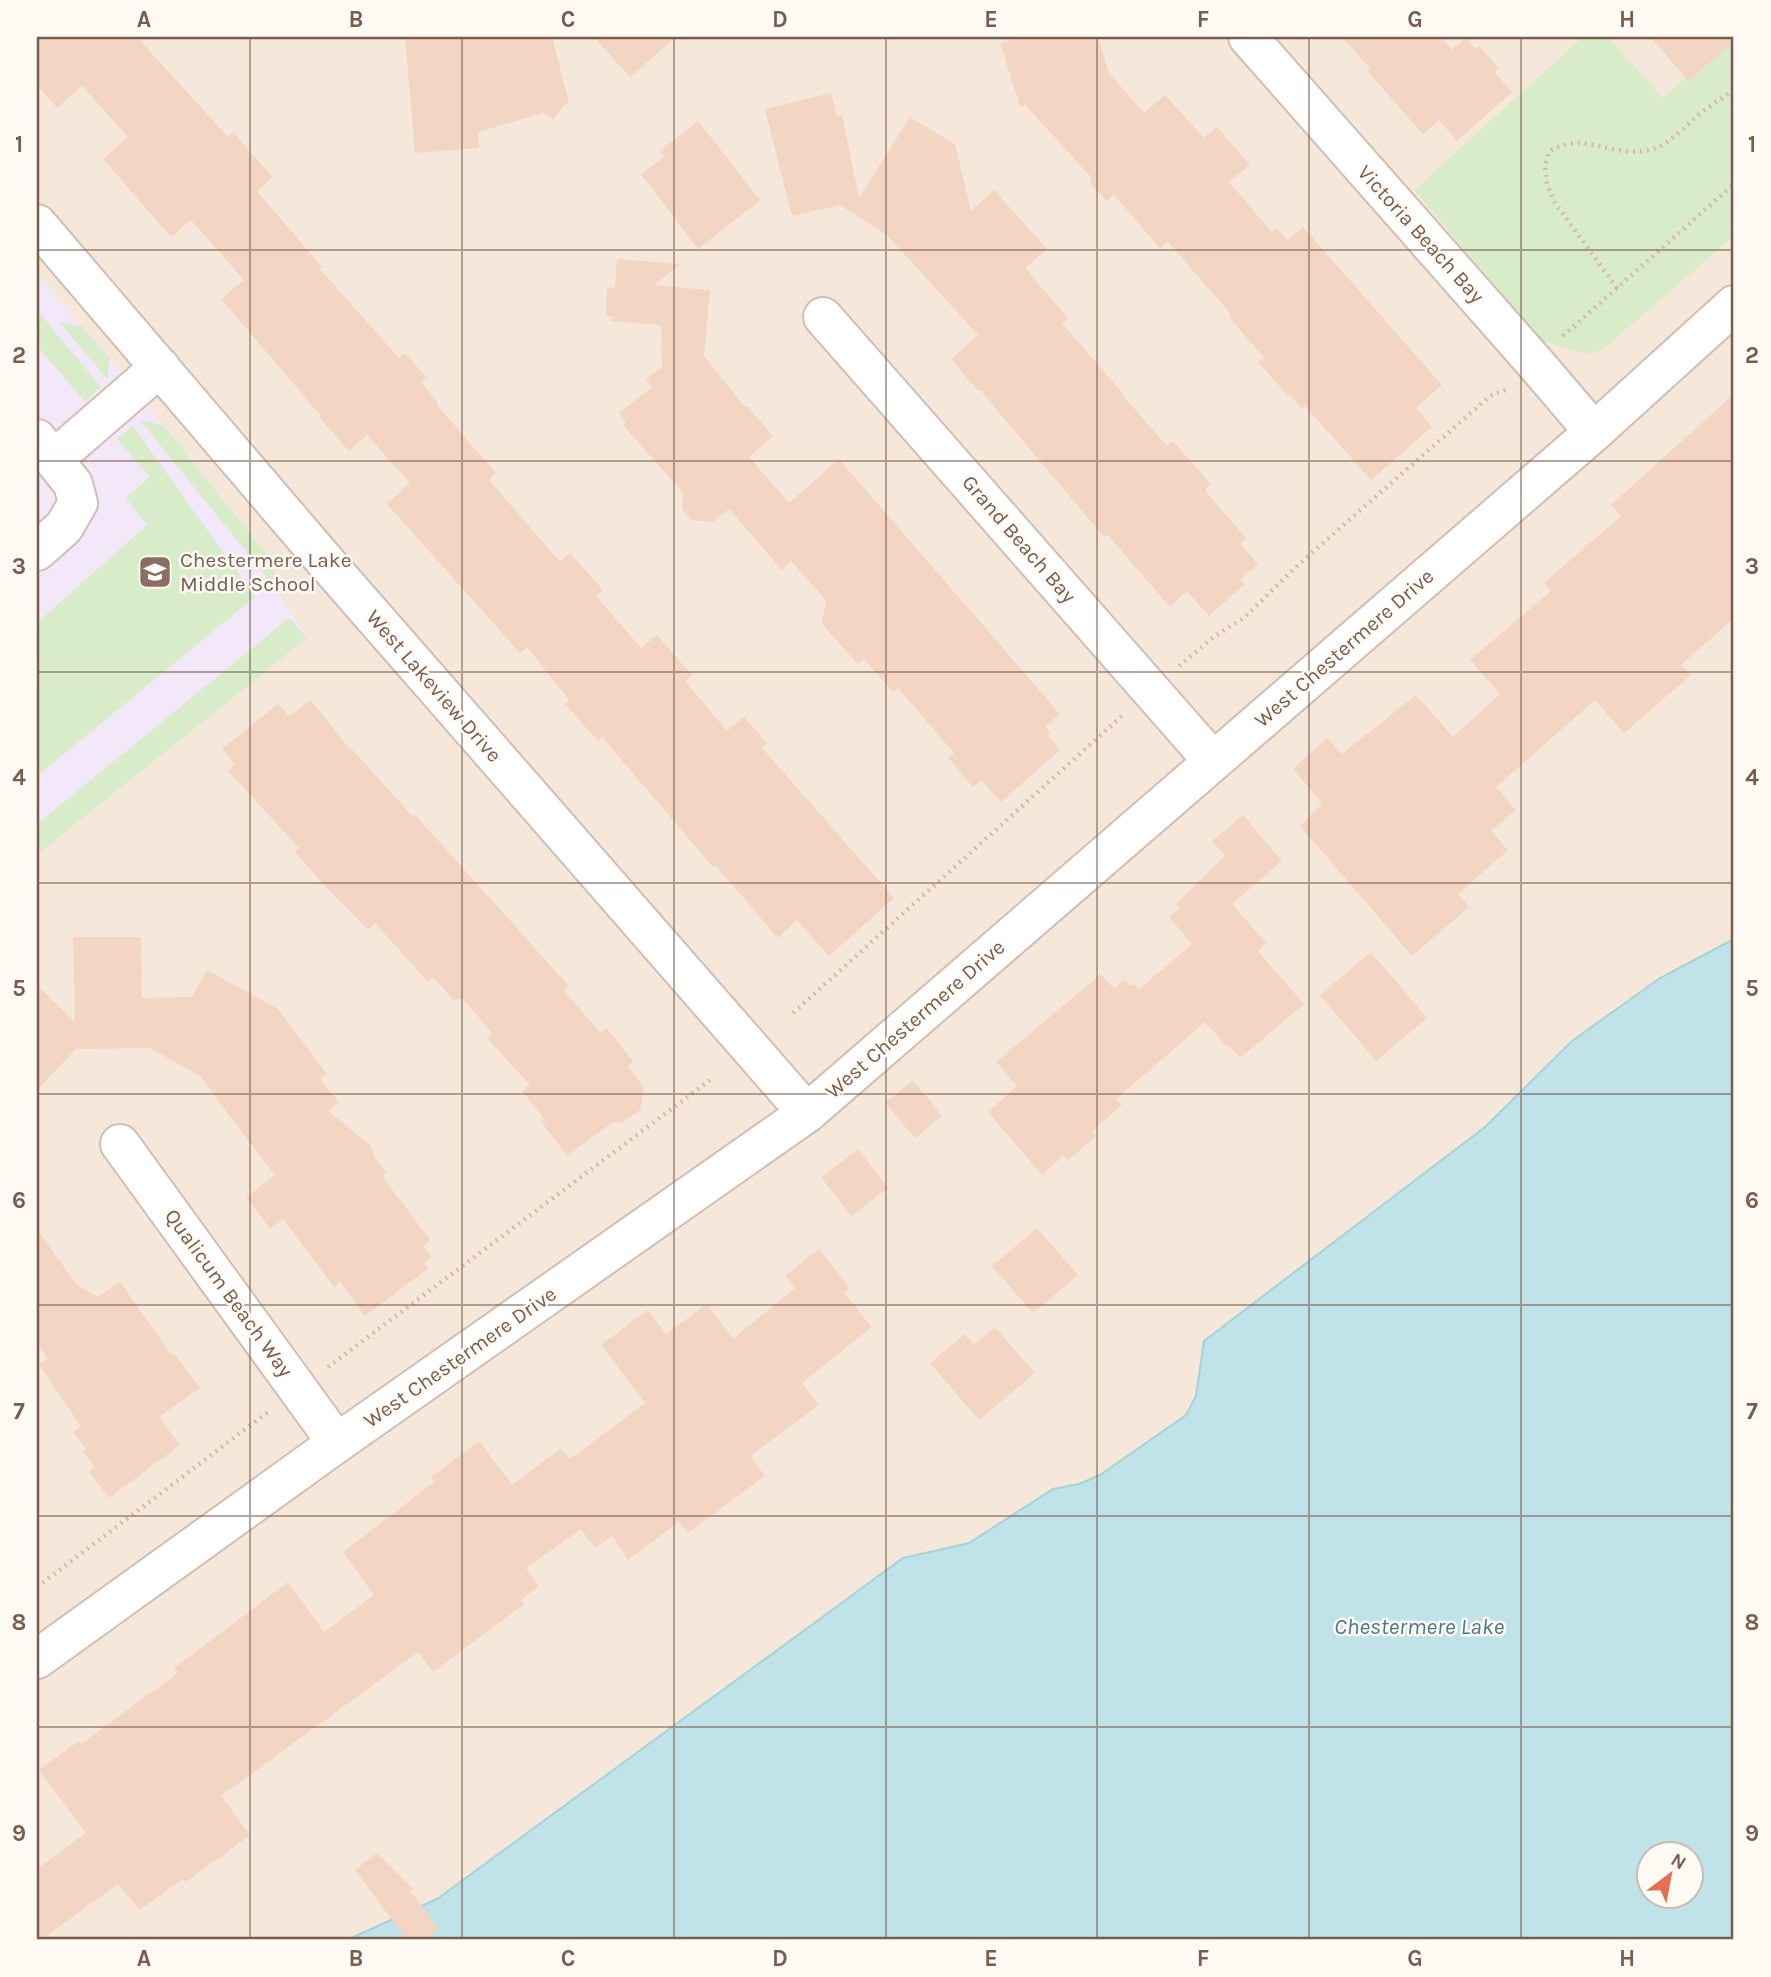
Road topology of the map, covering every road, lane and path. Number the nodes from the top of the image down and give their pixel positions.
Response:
1 (1248, 37) edge
2 (1734, 90) edge
3 (1734, 184) edge
4 (37, 224) edge
5 (1617, 288) junction
6 (1734, 305) edge
7 (823, 317) dead end
8 (1561, 337) dead end
9 (160, 367) junction
10 (1511, 388) dead end
11 (1594, 432) junction
12 (45, 449) edge
13 (37, 551) edge
14 (1170, 673) dead end
15 (1127, 712) dead end
16 (1213, 761) junction
17 (793, 1013) dead end
18 (710, 1080) dead end
19 (807, 1112) junction
20 (120, 1144) dead end
21 (298, 1390) junction
22 (337, 1443) junction
23 (37, 1587) edge
24 (37, 1659) edge

1 - 11 street, Victoria Beach Bay
2 - 5 path
3 - 5 path
4 - 9 street, West Lakeview Drive
5 - 8 path
6 - 11 street, West Chestermere Drive
7 - 16 street, Grand Beach Bay
9 - 12 street
9 - 19 street, West Lakeview Drive
10 - 14 path
11 - 16 street, West Chestermere Drive
12 - 13 street
15 - 17 path
16 - 19 street, West Chestermere Drive
18 - 21 path
19 - 22 street, West Chestermere Drive
20 - 21 street, Qualicum Beach Way
21 - 22 street, Qualicum Beach Way
21 - 23 path
22 - 24 street, West Chestermere Drive

